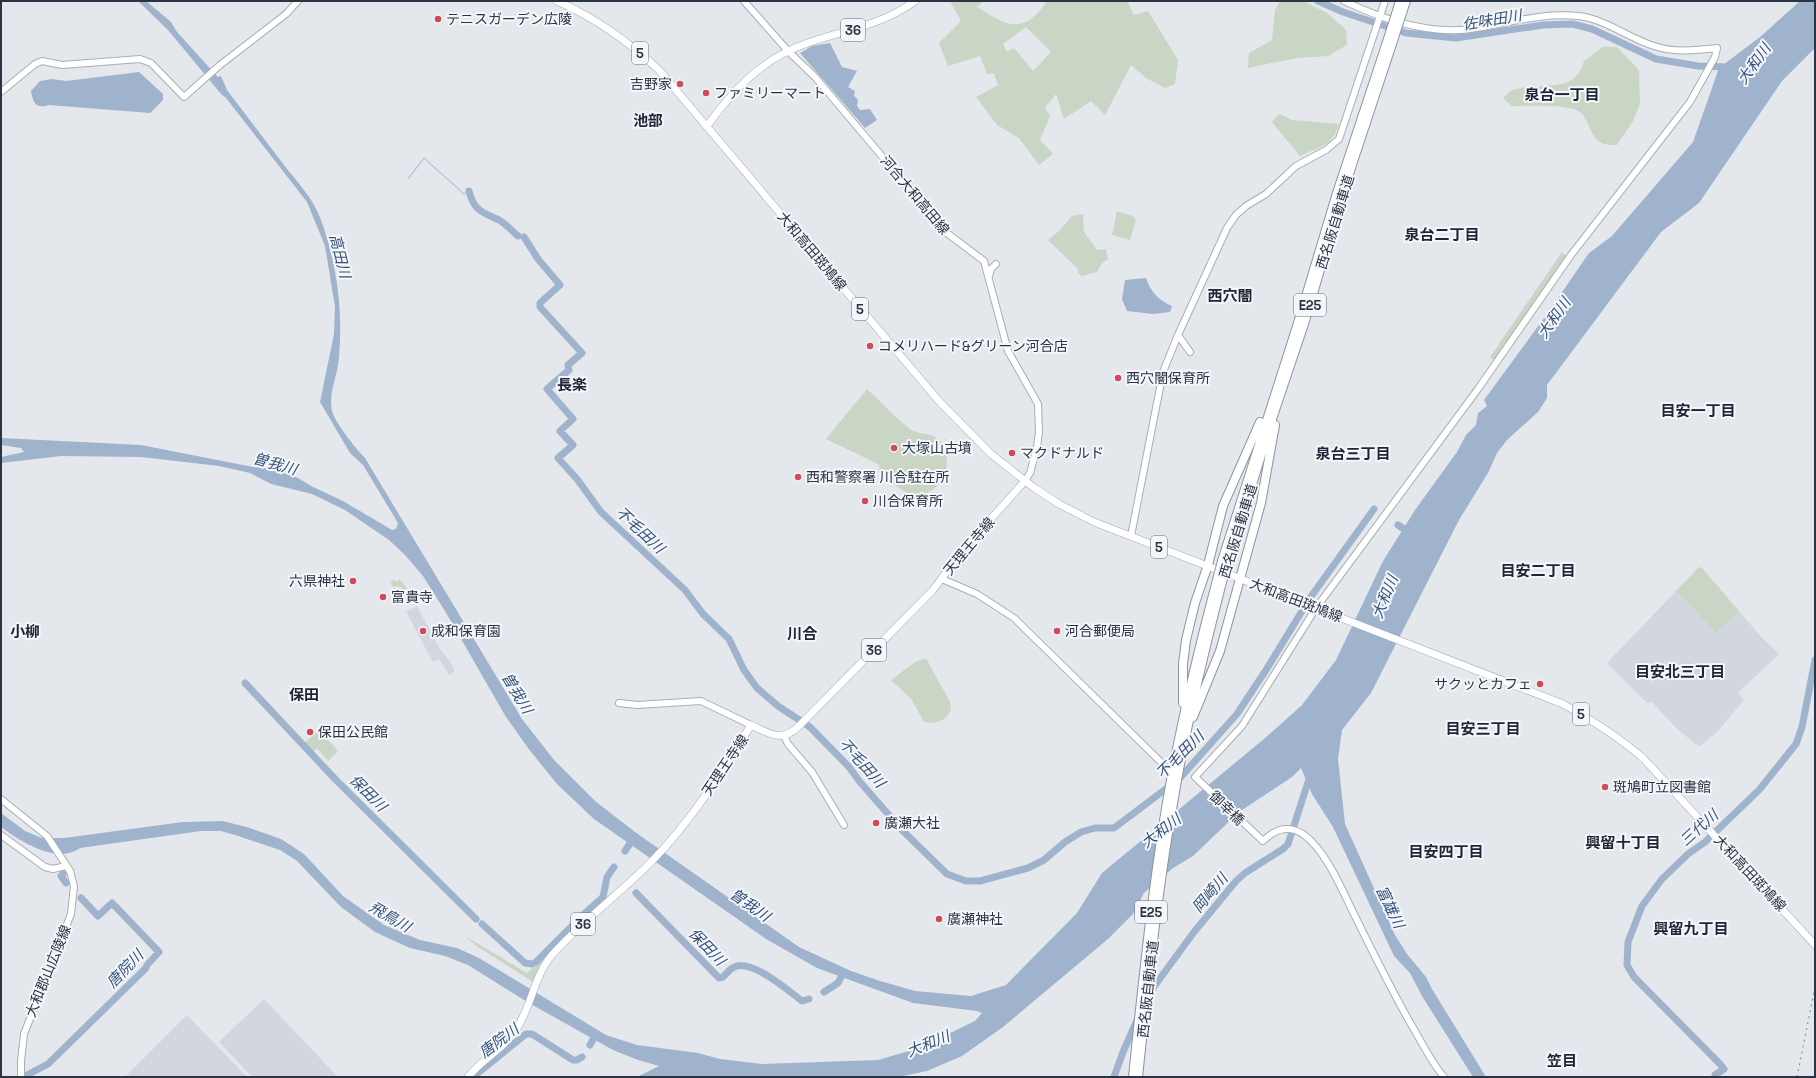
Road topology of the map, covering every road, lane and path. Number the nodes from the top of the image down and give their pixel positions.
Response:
1 (298, 1) edge
2 (557, 1) edge
3 (744, 1) edge
4 (915, 1) edge
5 (1344, 1) edge
6 (1385, 1) edge
7 (1400, 1) edge
8 (1406, 1) edge
9 (1398, 15) junction
10 (1380, 17) junction
11 (788, 51) junction
12 (1, 92) edge
13 (707, 126) junction
14 (996, 264) dead end
15 (989, 277) junction
16 (1178, 335) junction
17 (1190, 352) dead end
18 (1287, 367) junction
19 (1025, 482) junction
20 (1131, 536) junction
21 (1208, 565) junction
22 (1239, 578) junction
23 (942, 579) junction
24 (1316, 608) junction
25 (618, 703) dead end
26 (751, 725) junction
27 (784, 736) junction
28 (1182, 738) junction
29 (1180, 749) junction
30 (1171, 772) dead end
31 (1, 799) edge
32 (844, 825) dead end
33 (1, 836) edge
34 (66, 866) junction
35 (1815, 945) edge
36 (21, 1077) edge
37 (468, 1077) edge
38 (1133, 1077) edge
39 (1138, 1077) edge
40 (1444, 1077) edge

1 - 12 street
2 - 13 main road, 大和高田斑鳩線 / 5
3 - 11 street, 河合大和高田線
4 - 11 main road, 36
5 - 10 street
6 - 10 street
7 - 9 highway, 西名阪自動車道 / E25
8 - 9 highway, 西名阪自動車道 / E25
9 - 18 highway, 西名阪自動車道 / E25, bridge
10 - 16 street
10 - 24 street
11 - 13 main road, 36
11 - 15 street, 河合大和高田線
13 - 19 main road, 大和高田斑鳩線 / 5
14 - 15 street
15 - 19 street, 河合大和高田線
16 - 17 street
16 - 20 street
18 - 21 highway
18 - 22 highway
18 - 28 highway, 西名阪自動車道 / E25, bridge
19 - 20 main road, 大和高田斑鳩線 / 5
19 - 23 main road, 天理王寺線 / 36
20 - 21 main road, 大和高田斑鳩線 / 5
21 - 22 main road, 大和高田斑鳩線 / 5
21 - 28 highway
22 - 24 main road, 大和高田斑鳩線 / 5
22 - 28 highway
23 - 27 main road, 天理王寺線 / 36
23 - 30 street
24 - 35 main road, 大和高田斑鳩線 / 5
24 - 40 street, 御幸橋
25 - 26 street
26 - 27 main road, 天理王寺線
26 - 37 main road, 天理王寺線 / 36
27 - 32 street
28 - 29 highway, 西名阪自動車道 / E25
29 - 38 highway, 西名阪自動車道 / E25
29 - 39 highway, 西名阪自動車道 / E25
31 - 34 street, 大和郡山広陵線
33 - 34 street
34 - 36 street, 大和郡山広陵線

